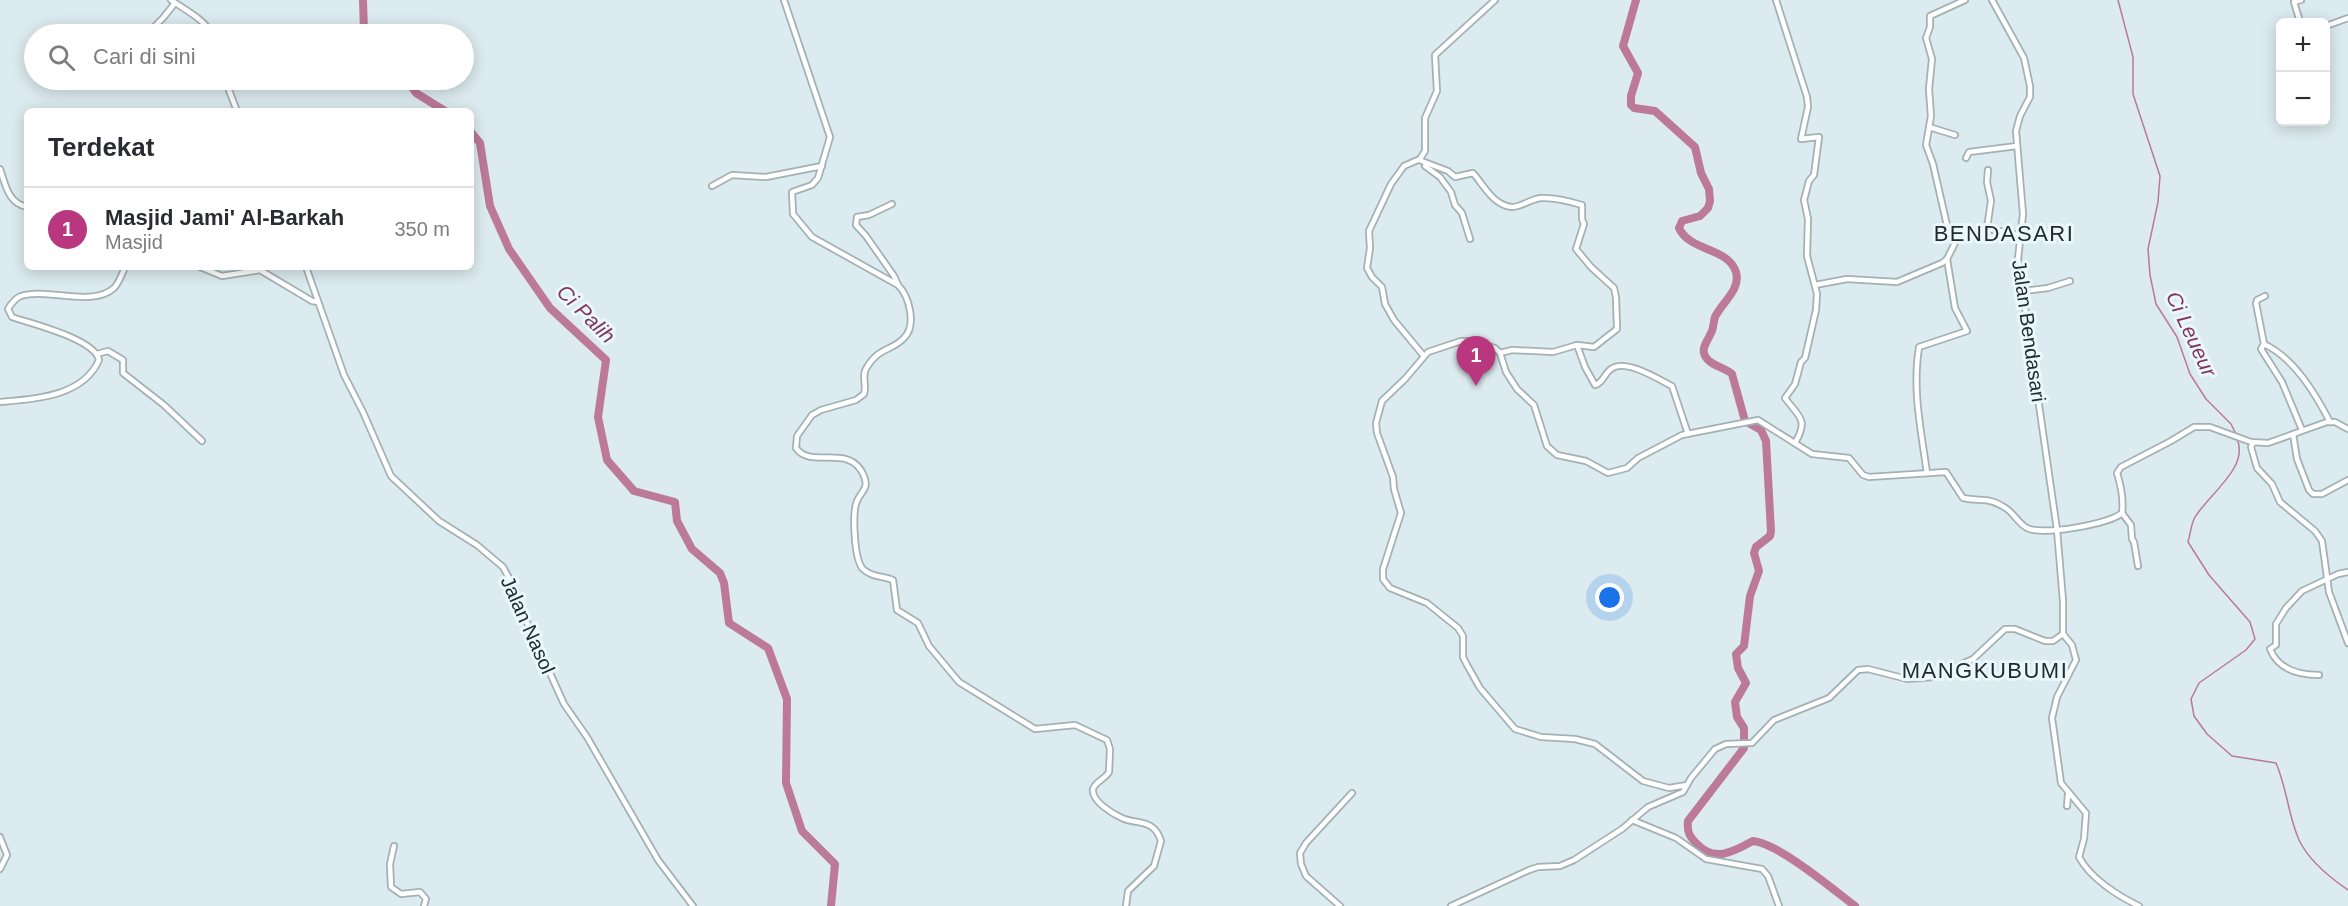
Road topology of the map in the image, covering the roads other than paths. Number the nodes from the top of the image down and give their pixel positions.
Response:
1 (784, 0) edge
2 (1495, 0) edge
3 (1776, 0) edge
4 (1965, 0) edge
5 (1992, 0) edge
6 (2301, 0) edge
7 (173, 1) edge
8 (2299, 18) edge
9 (2348, 18) edge
10 (158, 24) edge
11 (204, 24) edge
12 (2330, 24) edge
13 (229, 90) edge
14 (236, 108) edge
15 (1929, 127) junction
16 (1955, 135) dead end
17 (2017, 146) junction
18 (1966, 158) dead end
19 (1419, 160) junction
20 (822, 166) junction
21 (0, 170) edge
22 (1988, 170) dead end
23 (712, 186) dead end
24 (892, 204) dead end
25 (24, 207) edge
26 (1987, 228) junction
27 (1962, 235) junction
28 (2022, 236) junction
29 (1470, 239) dead end
30 (1947, 259) junction
31 (124, 270) edge
32 (207, 270) edge
33 (307, 270) edge
34 (247, 271) joint
35 (2070, 281) dead end
36 (898, 285) junction
37 (1815, 285) junction
38 (2023, 291) junction
39 (2260, 298) dead end
40 (318, 302) junction
41 (2264, 344) junction
42 (1576, 345) junction
43 (1500, 353) junction
44 (97, 354) junction
45 (1423, 355) junction
46 (0, 402) edge
47 (2330, 422) junction
48 (2348, 429) edge
49 (2302, 430) junction
50 (1688, 434) junction
51 (2293, 434) junction
52 (202, 441) dead end
53 (2252, 442) junction
54 (1795, 443) junction
55 (1927, 473) junction
56 (2348, 480) edge
57 (2122, 513) junction
58 (2057, 530) junction
59 (2138, 567) dead end
60 (2348, 572) edge
61 (2327, 579) junction
62 (2063, 634) junction
63 (2348, 642) edge
64 (2319, 675) dead end
65 (1687, 785) junction
66 (1352, 793) dead end
67 (2068, 794) junction
68 (2067, 806) dead end
69 (1632, 820) junction
70 (0, 837) edge
71 (394, 846) dead end
72 (0, 869) edge
73 (424, 906) edge
74 (693, 906) edge
75 (1126, 906) edge
76 (1341, 906) edge
77 (1450, 906) edge
78 (1779, 906) edge
79 (2139, 906) edge

1 - 20 street
2 - 19 street
3 - 37 street
4 - 15 street
5 - 17 street, Jalan Bendasari
6 - 8 street
7 - 10 street
7 - 11 street
9 - 12 street
13 - 14 street
15 - 16 street
15 - 27 street
17 - 18 street
17 - 28 street, Jalan Bendasari
19 - 29 street
19 - 42 street
19 - 45 street
20 - 23 street
20 - 36 street
21 - 25 street
22 - 26 street
24 - 36 street
26 - 27 street
26 - 28 street
27 - 30 street
28 - 38 street, Jalan Bendasari
30 - 37 street
30 - 55 street
31 - 44 street
32 - 34 street
33 - 40 street, Jalan Nasol
34 - 40 street
35 - 38 street
36 - 75 street
37 - 54 street
38 - 58 street, Jalan Bendasari
39 - 41 street
40 - 74 street, Jalan Nasol
41 - 47 street
41 - 49 street
42 - 43 street
42 - 50 street
43 - 45 street
43 - 50 street
44 - 46 street
44 - 52 street
45 - 65 street
47 - 48 street
47 - 49 street
49 - 51 street
50 - 54 street
51 - 53 street
51 - 56 street
53 - 57 street
53 - 61 street
54 - 55 street
55 - 58 street
57 - 58 street
57 - 59 street
58 - 62 street, Jalan Bendasari
60 - 61 street
61 - 63 street
61 - 64 street
62 - 65 street
62 - 67 street
65 - 69 street
66 - 76 street
67 - 68 street
67 - 79 street
69 - 77 street
69 - 78 street
70 - 72 street
71 - 73 street

